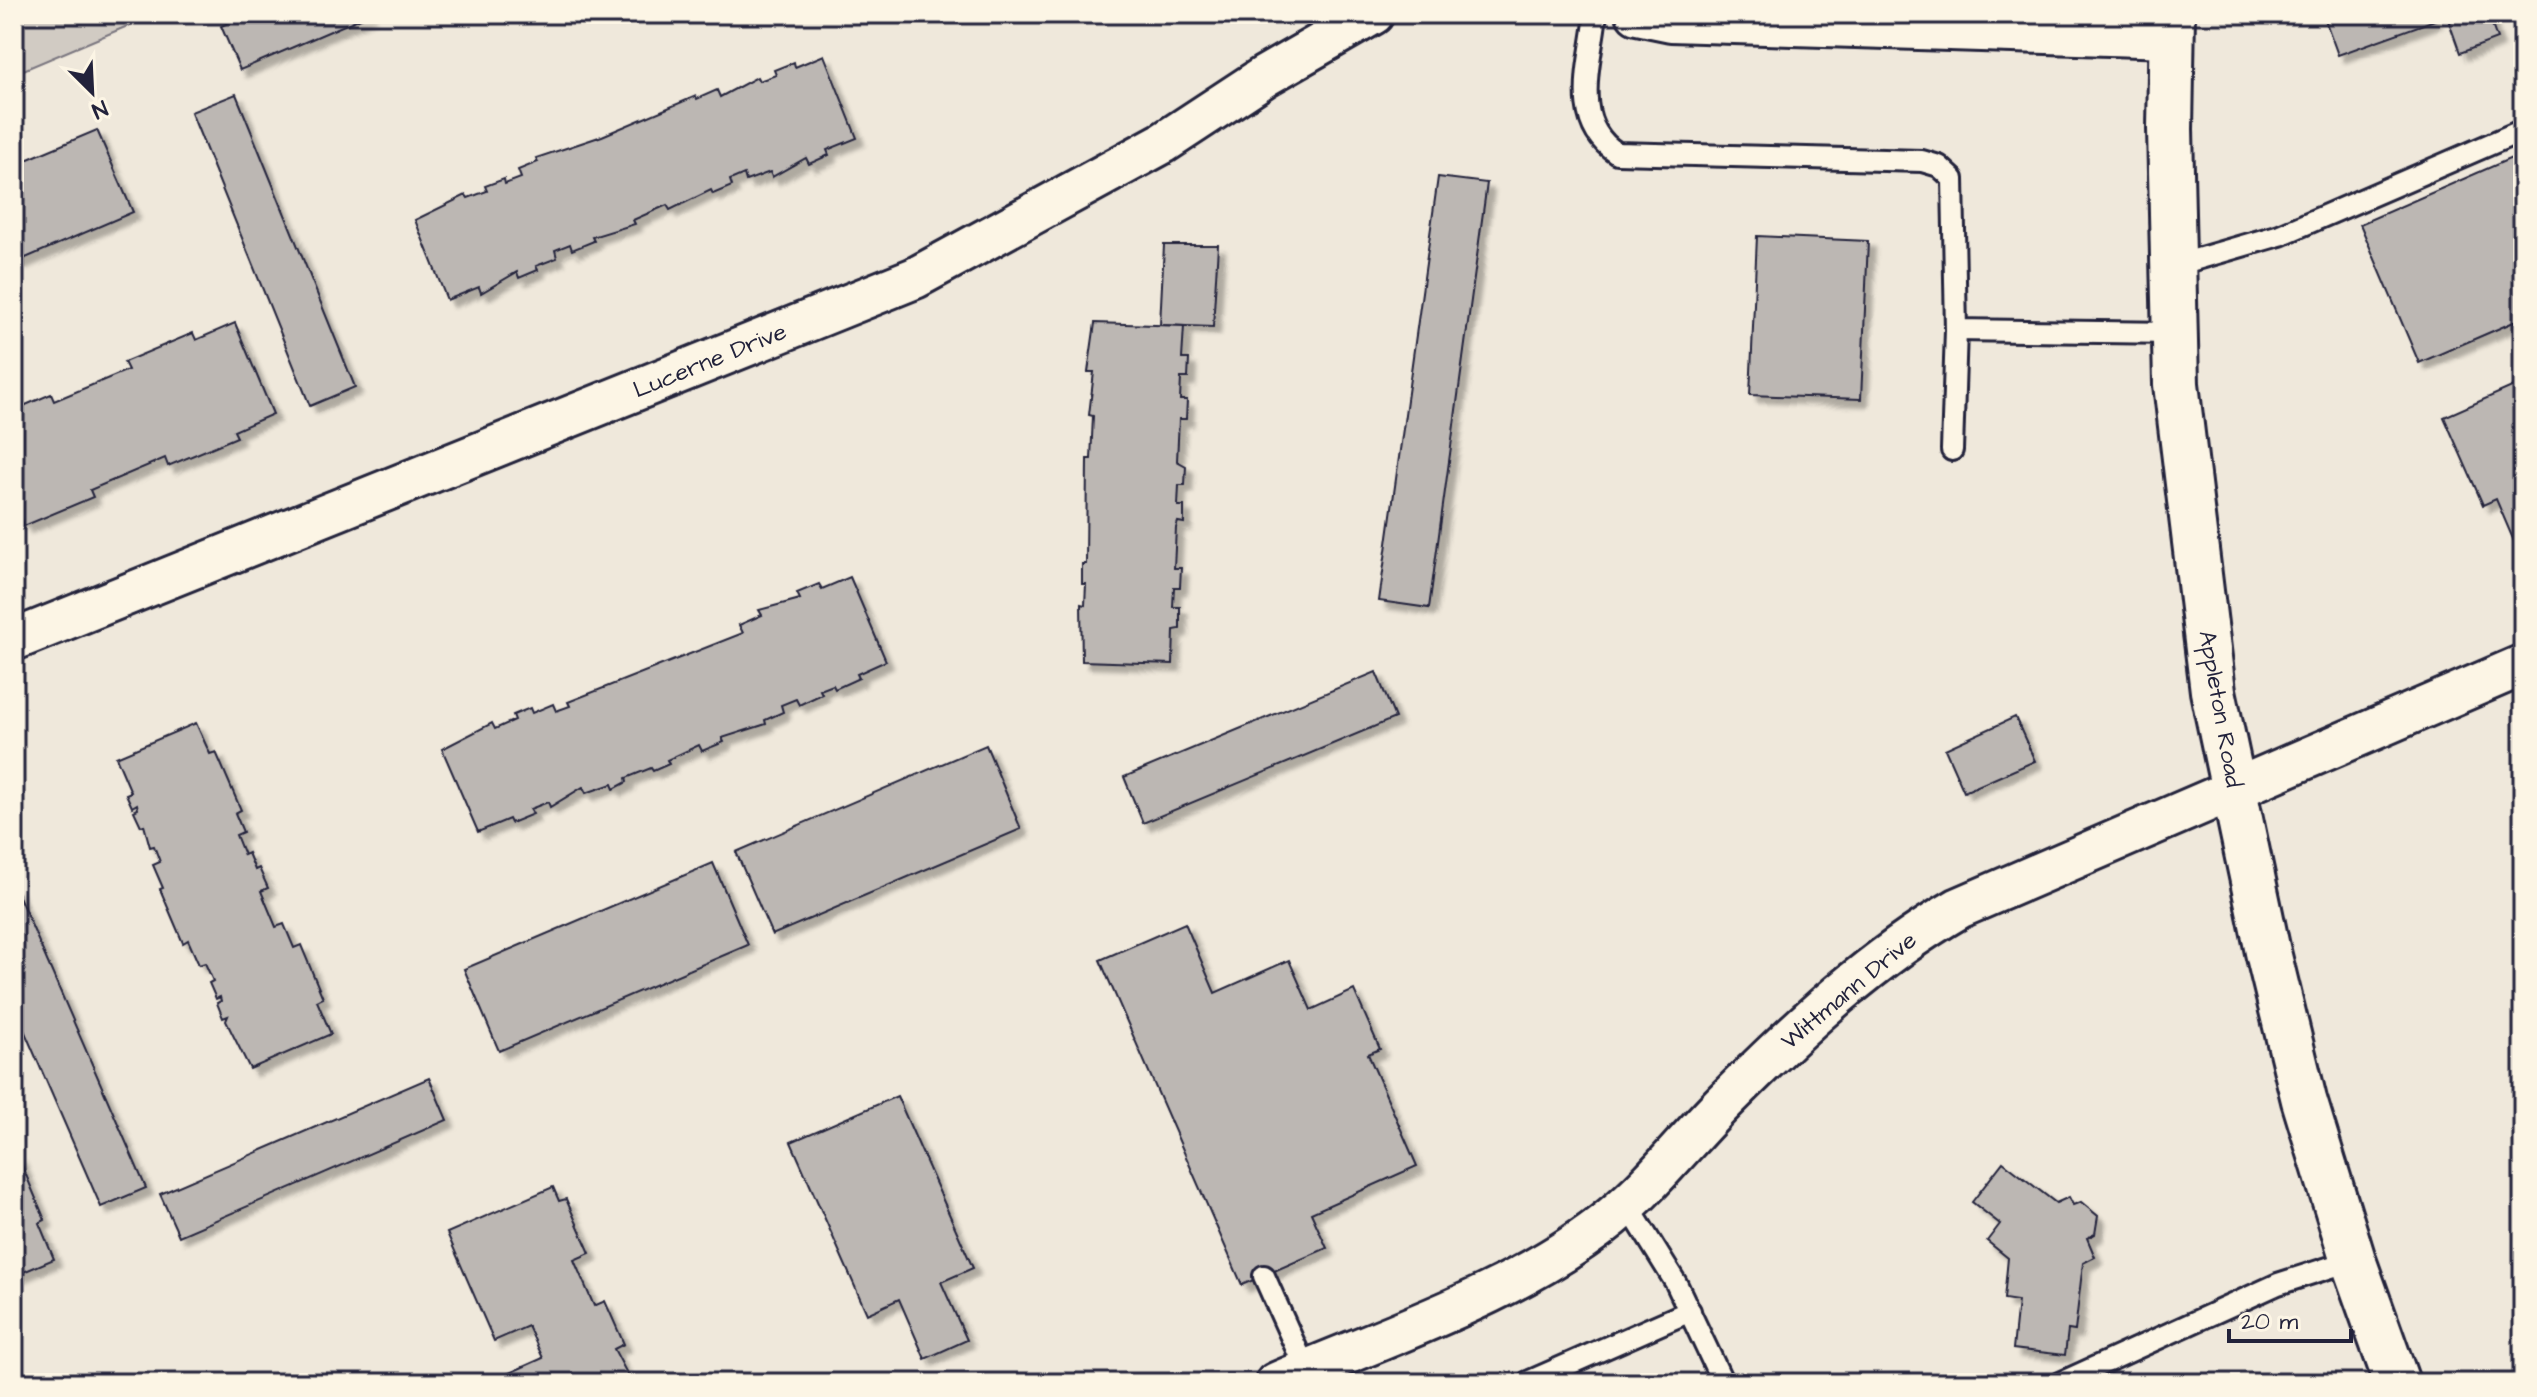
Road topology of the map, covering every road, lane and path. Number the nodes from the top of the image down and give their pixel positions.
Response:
1 (1373, 14) edge
2 (1596, 14) edge
3 (1637, 14) edge
4 (2172, 26) edge
5 (2523, 130) edge
6 (2173, 266) junction
7 (1956, 330) junction
8 (2175, 333) junction
9 (1952, 450) dead end
10 (14, 640) edge
11 (2523, 665) edge
12 (2235, 792) junction
13 (1627, 1204) junction
14 (2353, 1260) junction
15 (1264, 1276) dead end
16 (1690, 1311) junction
17 (1291, 1377) edge
18 (1528, 1382) edge
19 (1723, 1383) edge
20 (2060, 1383) edge
21 (2397, 1383) edge

1 - 10 street, Lucerne Drive
2 - 7 lane
3 - 4 street
4 - 6 main road, Appleton Road
5 - 6 lane
6 - 8 main road, Appleton Road
7 - 8 lane
7 - 9 lane
8 - 12 main road, Appleton Road
11 - 12 street, Wittmann Drive
12 - 13 street, Wittmann Drive
12 - 14 main road, Appleton Road
13 - 16 lane
13 - 17 street, Wittmann Drive
14 - 20 lane
14 - 21 main road, Appleton Road
15 - 17 lane
16 - 18 lane
16 - 19 lane

